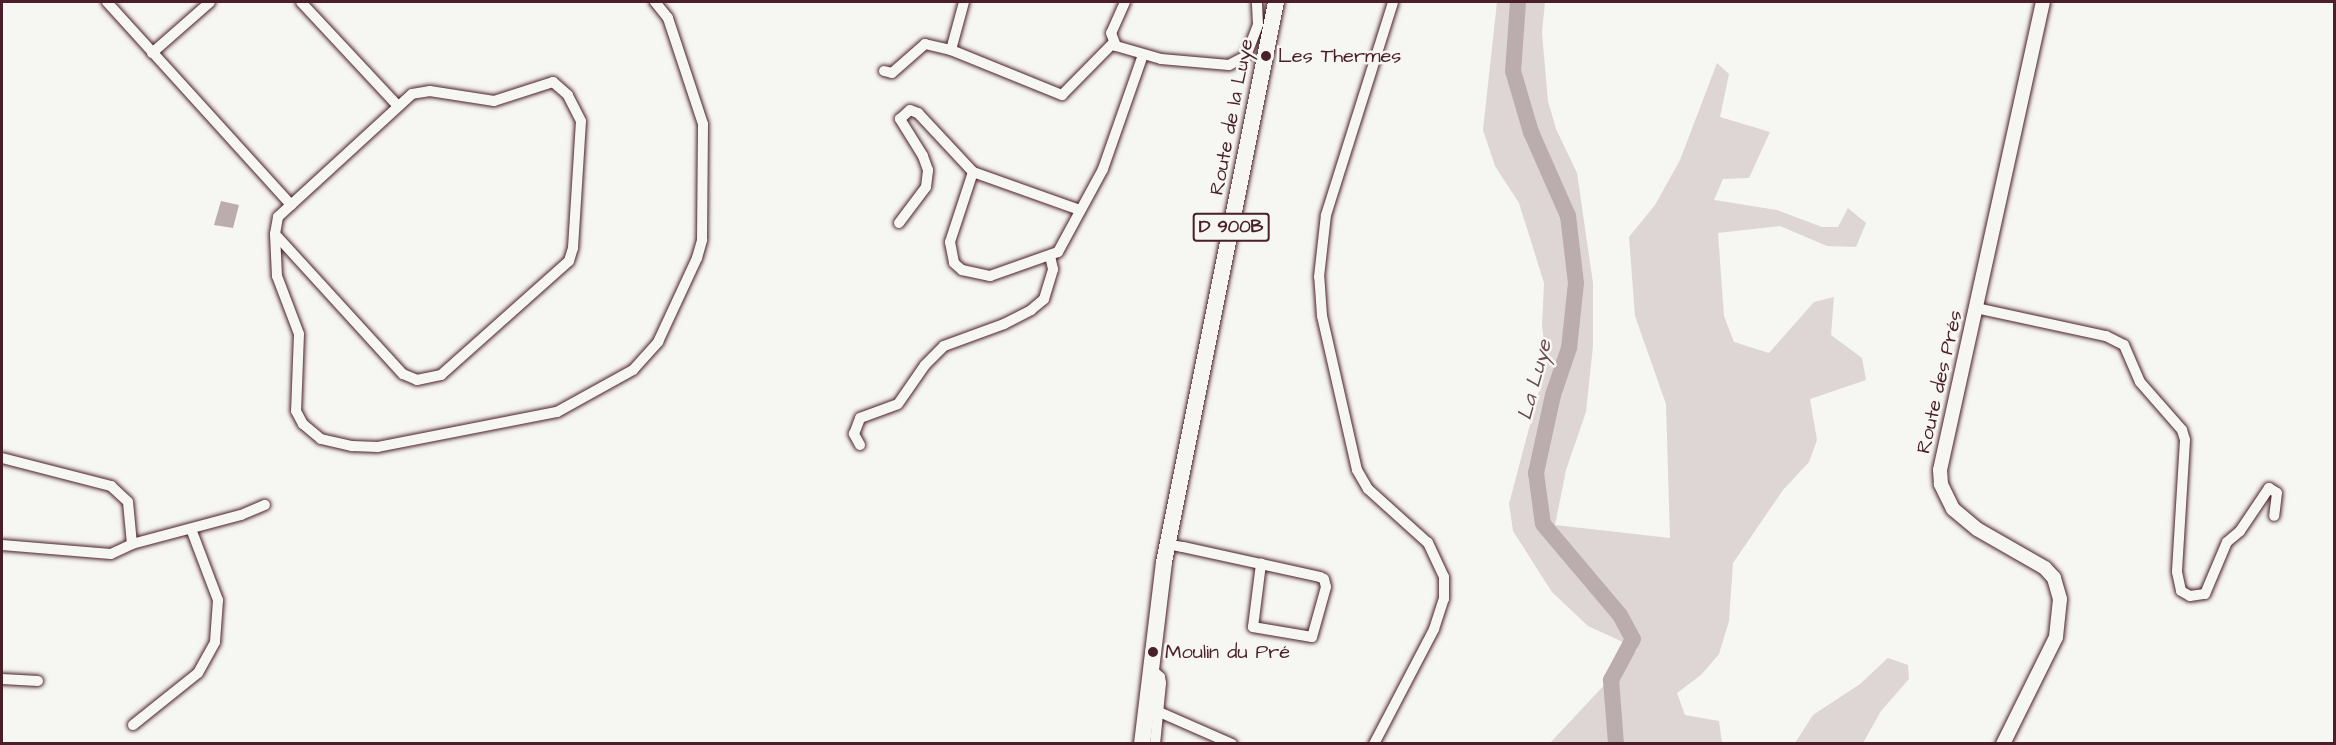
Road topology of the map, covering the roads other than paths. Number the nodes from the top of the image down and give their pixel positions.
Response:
1 (107, 2) edge
2 (210, 2) edge
3 (301, 2) edge
4 (655, 2) edge
5 (964, 2) edge
6 (1125, 2) edge
7 (1257, 2) edge
8 (1276, 2) edge
9 (1393, 2) edge
10 (2043, 2) edge
11 (1114, 42) junction
12 (951, 50) junction
13 (152, 53) junction
14 (1143, 55) junction
15 (884, 71) dead end
16 (398, 106) junction
17 (973, 172) junction
18 (291, 205) junction
19 (1080, 210) junction
20 (898, 223) dead end
21 (275, 234) junction
22 (1050, 256) junction
23 (1976, 308) junction
24 (860, 446) dead end
25 (2, 458) edge
26 (265, 505) dead end
27 (2274, 516) dead end
28 (191, 529) junction
29 (132, 544) junction
30 (2, 545) edge
31 (1172, 545) junction
32 (1261, 564) junction
33 (1151, 669) junction
34 (2, 679) edge
35 (38, 681) dead end
36 (1157, 711) junction
37 (133, 725) dead end
38 (1142, 744) edge
39 (1155, 744) edge
40 (1232, 744) edge
41 (1374, 744) edge
42 (2003, 744) edge

1 - 13 street
2 - 13 street
3 - 16 street
4 - 21 street
5 - 12 street
6 - 11 street
7 - 14 street
8 - 31 main road, Route de la Luye / D 900B
9 - 41 street
10 - 23 street, Route des Prés
11 - 12 street
11 - 14 street
12 - 15 street
13 - 18 street
14 - 19 street
16 - 18 street
16 - 21 street
17 - 19 street
17 - 20 street
17 - 22 street
18 - 21 street
19 - 22 street
22 - 24 street
23 - 27 street
23 - 42 street, Route des Prés
25 - 29 street
26 - 28 street
28 - 29 street
28 - 37 street
29 - 30 street
31 - 32 street
31 - 33 main road, Route de la Luye / D 900B
32 - 32 street
33 - 36 street
33 - 38 main road, Route de la Luye / D 900B
34 - 35 street
36 - 39 street
36 - 40 street

